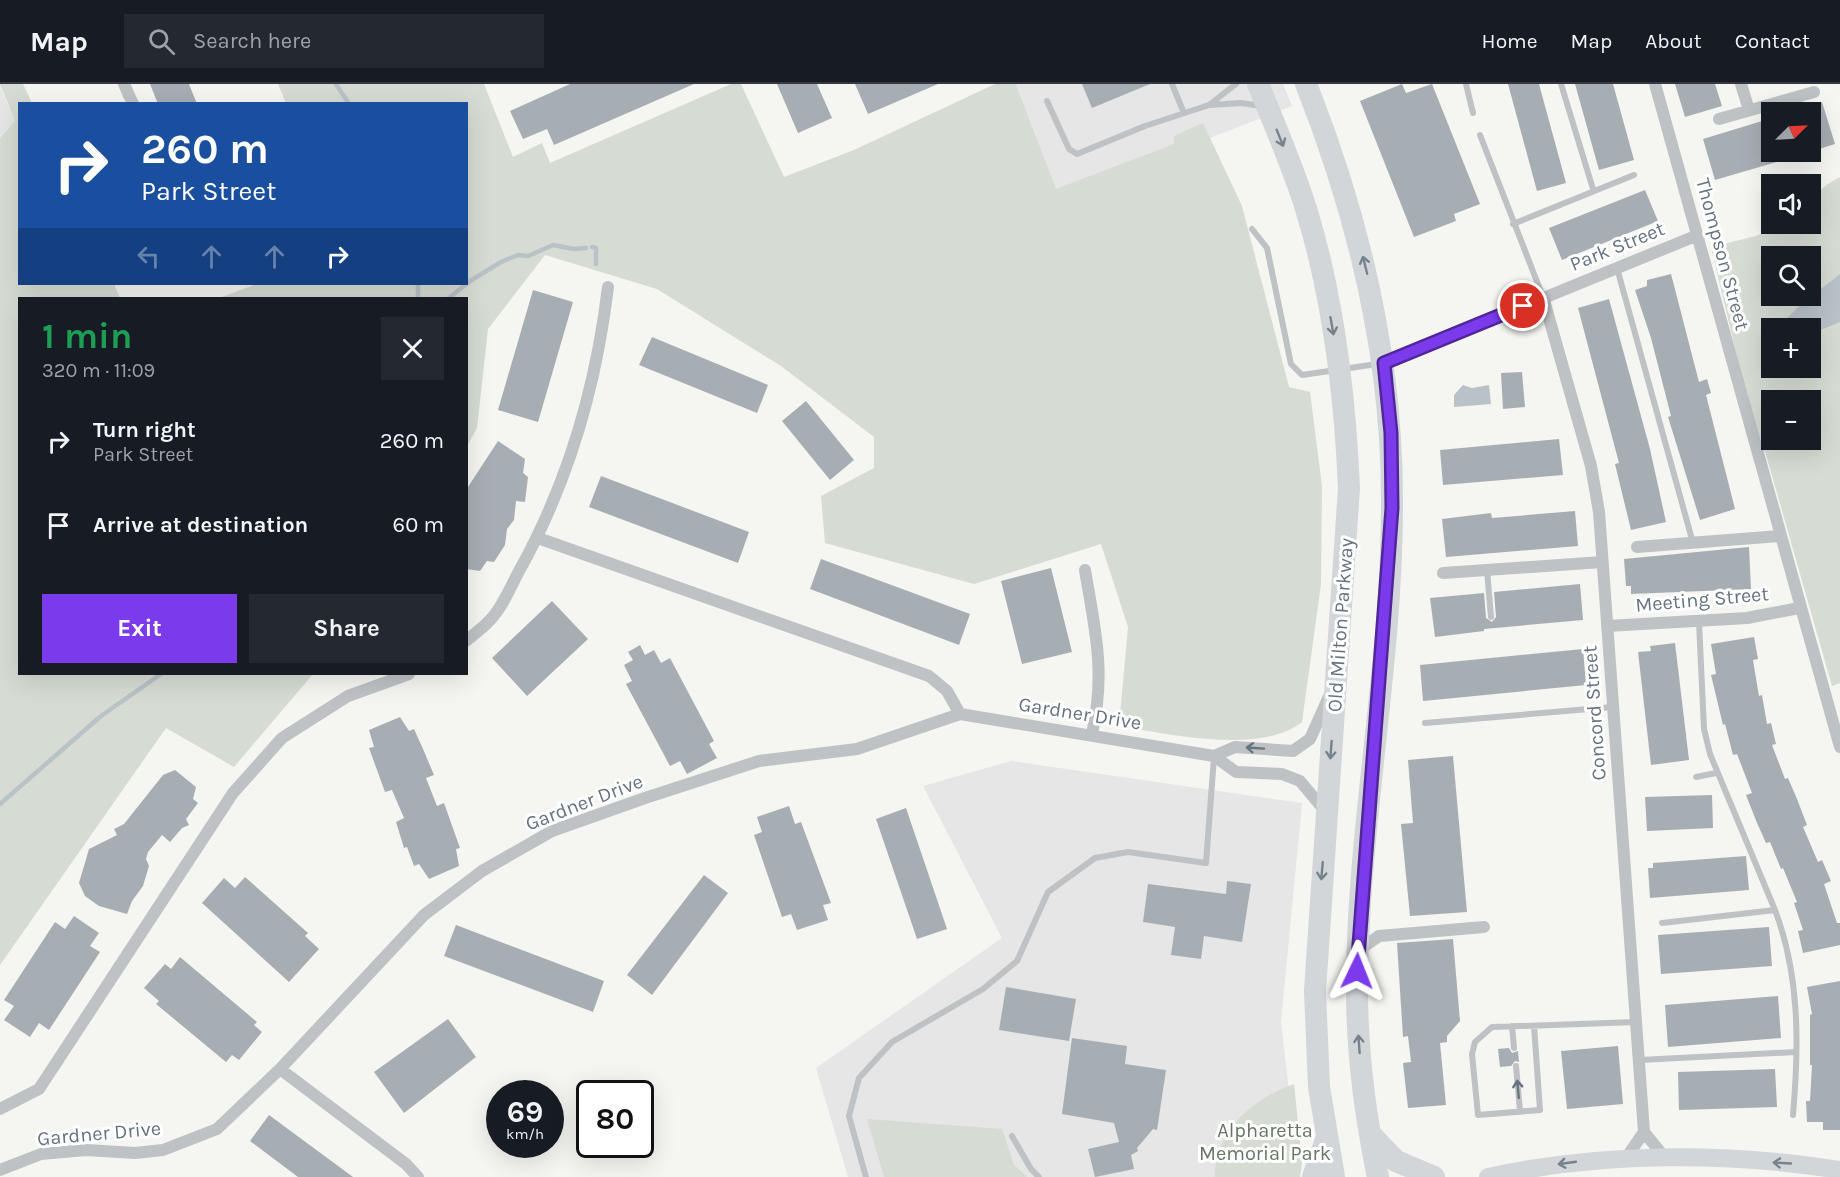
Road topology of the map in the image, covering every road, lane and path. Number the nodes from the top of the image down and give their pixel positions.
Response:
1 (124, 84) edge
2 (1172, 84) edge
3 (1236, 84) edge
4 (1258, 84) edge
5 (1306, 84) edge
6 (1466, 84) edge
7 (1561, 84) edge
8 (1655, 84) edge
9 (1741, 84) edge
10 (1814, 92) dead end
11 (1047, 100) dead end
12 (132, 102) edge
13 (1209, 105) junction
14 (1267, 107) junction
15 (1749, 110) junction
16 (1184, 113) junction
17 (1473, 113) dead end
18 (1719, 119) dead end
19 (1480, 135) dead end
20 (1634, 175) dead end
21 (1593, 189) junction
22 (1513, 224) junction
23 (1252, 229) dead end
24 (1698, 234) junction
25 (1617, 267) junction
26 (608, 287) dead end
27 (1543, 297) junction
28 (1384, 363) junction
29 (1340, 371) junction
30 (1780, 536) junction
31 (538, 538) junction
32 (1693, 543) junction
33 (1637, 547) dead end
34 (1602, 562) junction
35 (1085, 570) dead end
36 (1487, 570) junction
37 (1443, 573) dead end
38 (1799, 608) junction
39 (1491, 617) dead end
40 (1699, 622) junction
41 (1607, 626) junction
42 (468, 639) edge
43 (406, 675) edge
44 (1336, 682) junction
45 (1613, 707) junction
46 (960, 714) junction
47 (1425, 723) dead end
48 (1092, 734) junction
49 (1840, 747) edge
50 (1215, 756) junction
51 (1716, 773) junction
52 (1696, 777) dead end
53 (1327, 813) junction
54 (1775, 910) junction
55 (1361, 911) junction
56 (1662, 923) dead end
57 (1484, 927) dead end
58 (1379, 936) junction
59 (1358, 951) junction
60 (1637, 1022) junction
61 (1512, 1026) junction
62 (1534, 1026) junction
63 (1515, 1048) dead end
64 (1796, 1052) junction
65 (1640, 1060) junction
66 (1516, 1066) dead end
67 (280, 1069) junction
68 (0, 1109) edge
69 (1520, 1112) junction
70 (1793, 1115) dead end
71 (1369, 1132) junction
72 (1644, 1132) junction
73 (1012, 1136) dead end
74 (1327, 1138) junction
75 (1626, 1158) junction
76 (1665, 1158) junction
77 (0, 1170) edge
78 (1840, 1170) edge
79 (418, 1177) edge
80 (866, 1177) edge
81 (1039, 1177) edge
82 (1313, 1177) edge
83 (1334, 1177) edge
84 (1378, 1177) edge
85 (1434, 1177) edge
86 (1488, 1177) edge

1 - 12 street
2 - 16 lane
3 - 13 lane
4 - 14 highway, Old Milton Parkway
28 -> 5 highway
6 - 17 lane
7 - 21 lane
8 - 24 street, Thompson Street
9 - 15 street
10 - 15 street
11 - 16 lane
13 - 14 lane
13 - 16 lane
14 -> 29 highway, Old Milton Parkway
15 - 18 street
19 - 22 lane
20 - 21 lane
21 - 22 lane
22 - 27 lane
23 - 29 lane
24 - 25 street, Park Street
24 - 30 street, Thompson Street
25 - 27 street, Park Street
25 - 32 lane
26 - 31 street
27 - 28 street, Park Street
27 - 34 street, Concord Street
28 - 29 lane
28 - 55 highway
29 - 44 highway, Old Milton Parkway
30 - 32 street
30 - 38 street, Thompson Street
31 - 42 street
31 - 46 street
32 - 33 street
34 - 36 street
34 - 41 street, Concord Street
35 - 48 street
36 - 37 street
36 - 39 lane
38 - 40 street, Meeting Street
38 - 49 street, Thompson Street
40 - 41 street, Meeting Street
40 - 51 lane
41 - 45 street, Concord Street
43 - 68 street
44 -> 50 street, Gardner Drive
44 -> 53 highway, Old Milton Parkway
45 - 47 lane
45 - 60 street, Concord Street
46 - 48 street, Gardner Drive
46 - 67 street, Gardner Drive
48 - 50 street, Gardner Drive
50 - 53 street, Gardner Drive
50 - 80 lane
51 - 52 lane
51 - 54 lane
53 -> 74 highway, Old Milton Parkway
54 - 56 lane
54 - 64 lane
55 - 58 street
55 - 59 highway
57 - 58 street
58 - 59 street
71 -> 59 highway
60 - 62 lane
60 - 65 street, Concord Street
61 - 62 lane
61 - 63 lane
61 - 69 lane
62 - 69 lane
64 - 65 lane
64 - 70 lane
65 - 72 street, Concord Street
69 -> 66 lane
67 - 77 street, Gardner Drive
67 - 79 street
71 - 84 highway
71 - 85 highway
72 - 75 street
72 - 76 street
73 - 81 lane
74 - 82 highway
74 - 83 highway, Old Milton Parkway
75 - 76 main road
75 -> 86 main road
78 -> 76 main road

